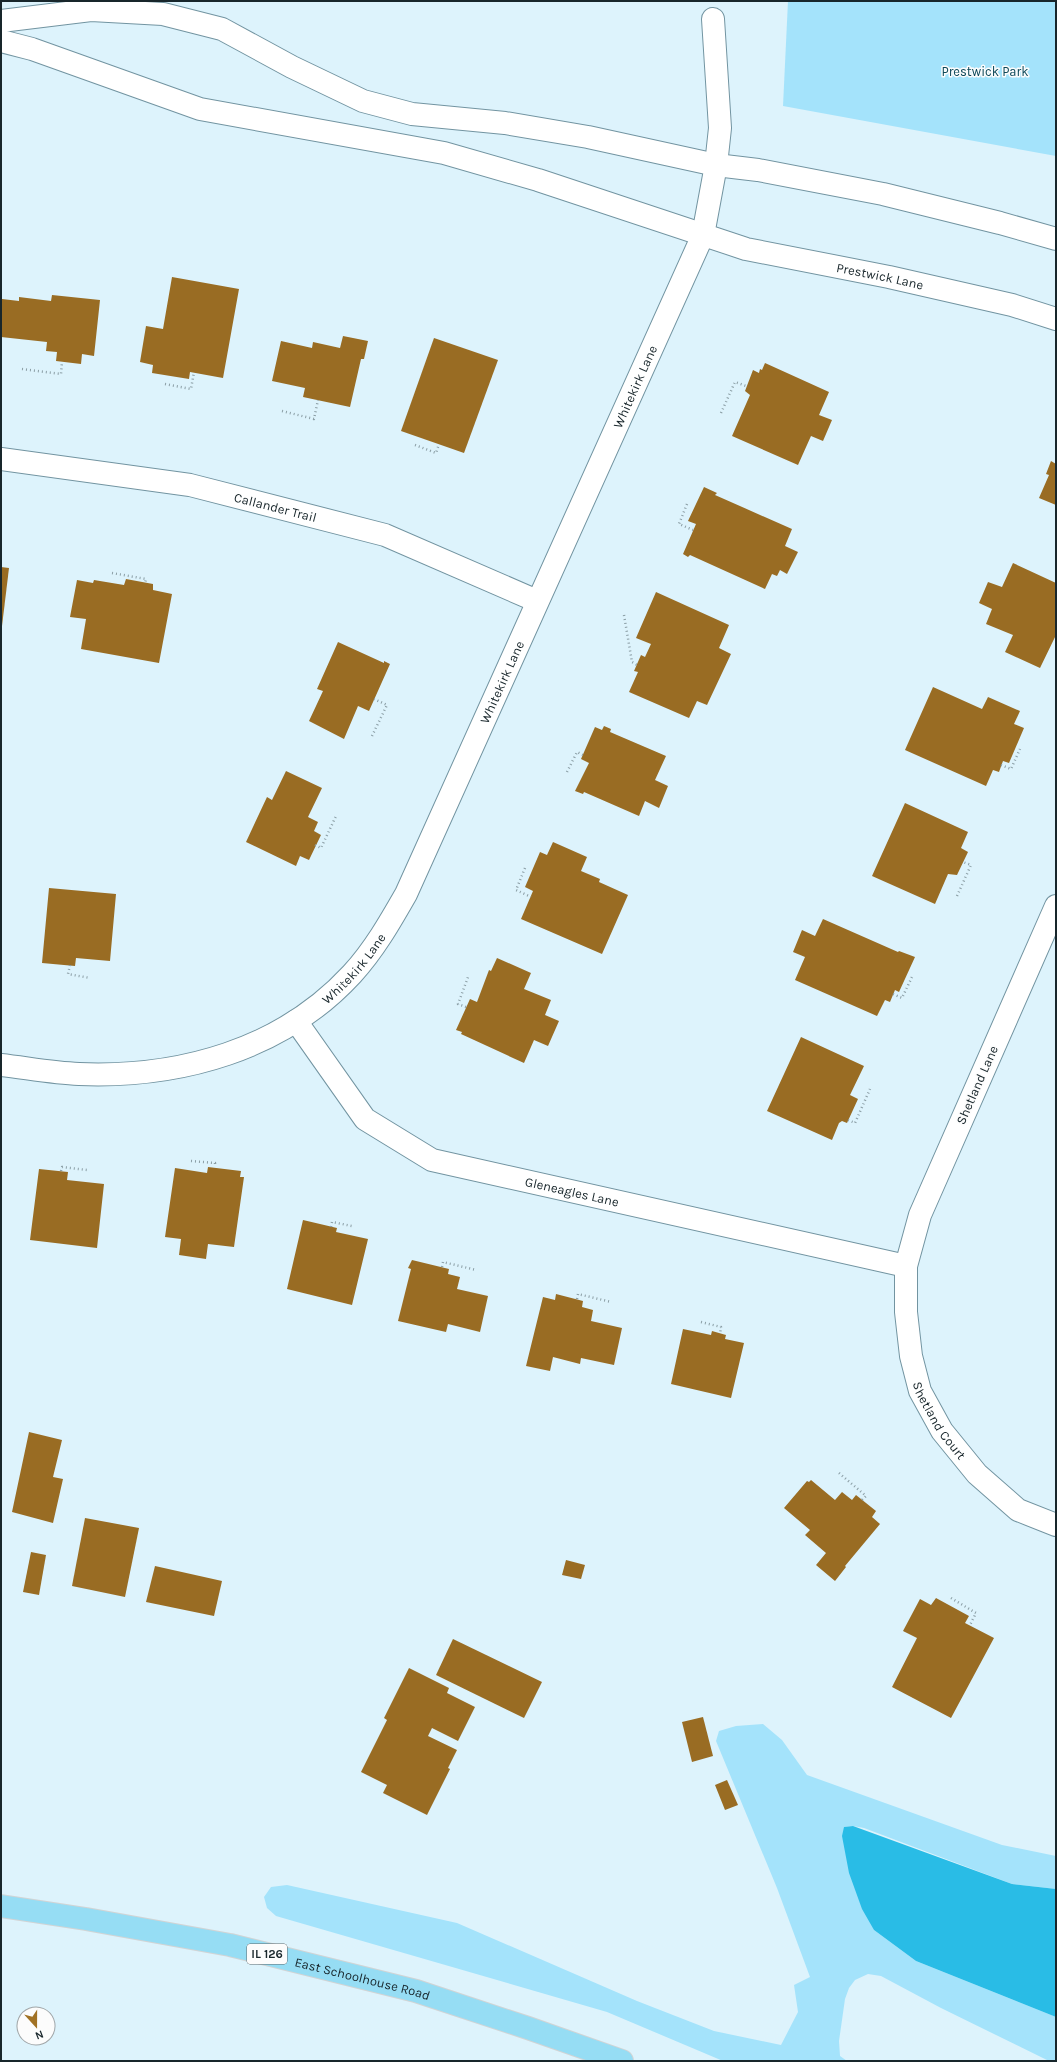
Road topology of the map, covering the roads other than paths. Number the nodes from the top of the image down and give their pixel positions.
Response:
1 (713, 19) dead end
2 (1, 21) edge
3 (1, 41) edge
4 (716, 165) junction
5 (703, 235) junction
6 (1056, 239) edge
7 (1056, 319) edge
8 (1, 458) edge
9 (537, 601) junction
10 (1056, 906) edge
11 (296, 1021) junction
12 (1, 1065) edge
13 (906, 1266) junction
14 (1056, 1525) edge
15 (1, 1906) edge
16 (622, 2061) edge

1 - 4 street, Whitekirk Lane
2 - 4 street
3 - 5 street, Prestwick Lane
4 - 5 street, Whitekirk Lane
4 - 6 street
5 - 7 street, Prestwick Lane
5 - 9 street, Whitekirk Lane
8 - 9 street, Callander Trail
9 - 11 street, Whitekirk Lane
10 - 13 street, Shetland Lane
11 - 12 street, Whitekirk Lane
11 - 13 street, Gleneagles Lane
13 - 14 street, Shetland Court
15 - 16 main road, East Schoolhouse Road / IL 126

